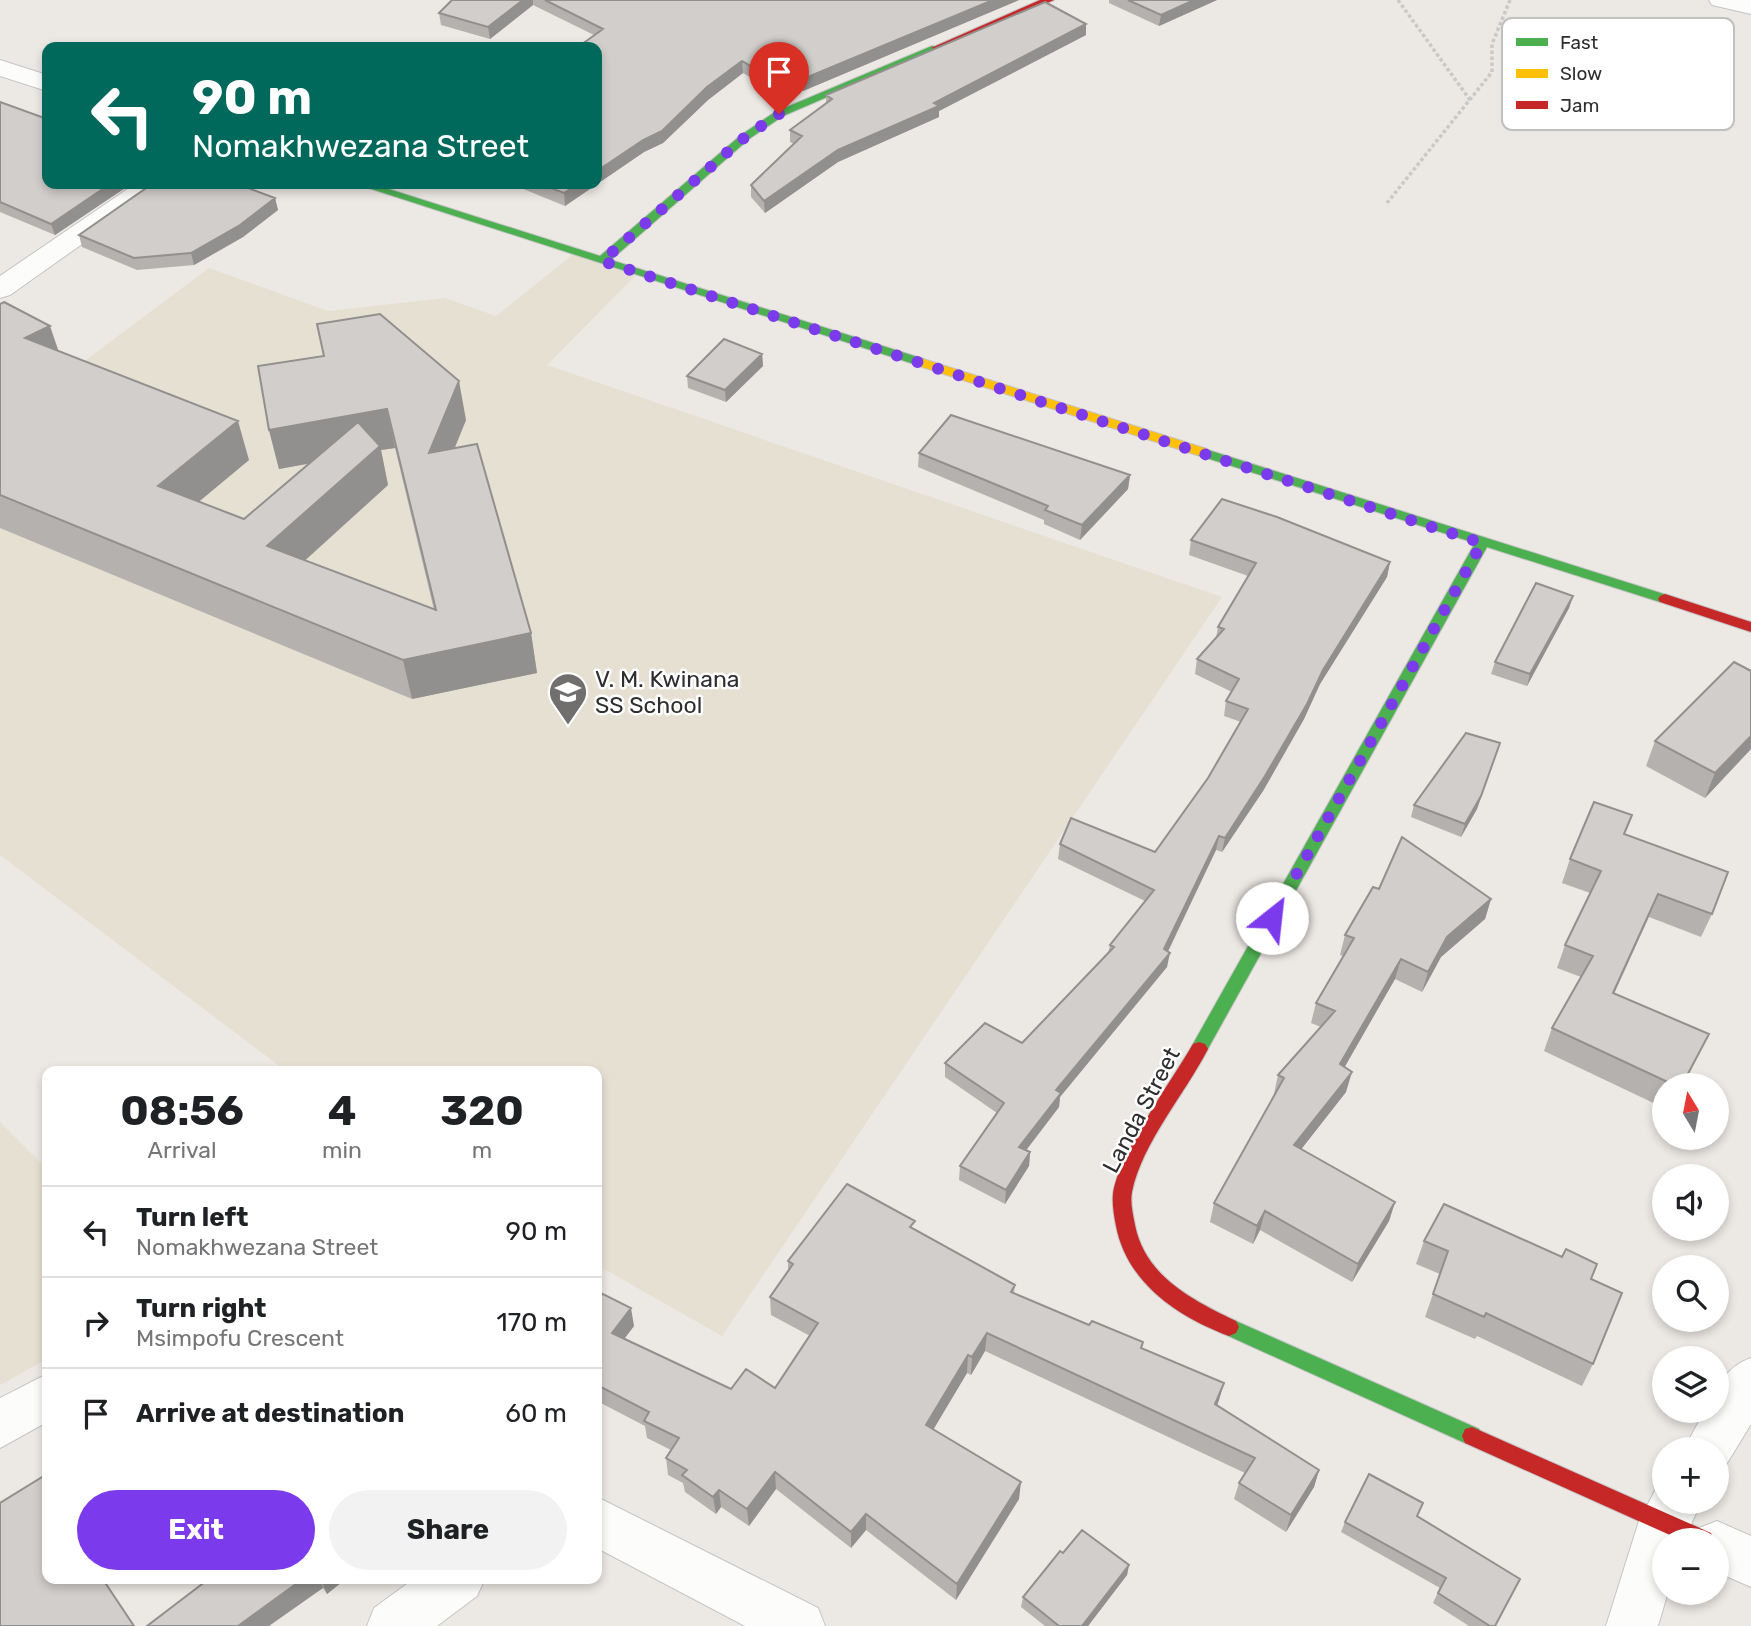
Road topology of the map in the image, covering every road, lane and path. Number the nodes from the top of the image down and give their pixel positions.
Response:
1 (1049, 0) edge
2 (1398, 0) edge
3 (1510, 0) edge
4 (1721, 0) edge
5 (1751, 7) edge
6 (1503, 18) edge
7 (1502, 20) edge
8 (0, 68) edge
9 (42, 81) edge
10 (1470, 100) junction
11 (145, 189) edge
12 (378, 189) edge
13 (1387, 203) dead end
14 (602, 261) junction
15 (6, 278) edge
16 (1482, 543) junction
17 (1751, 627) edge
18 (1751, 1380) edge
19 (42, 1399) edge
20 (0, 1425) edge
21 (1716, 1437) edge
22 (1682, 1521) edge
23 (602, 1524) edge
24 (1729, 1552) edge
25 (1751, 1562) edge
26 (451, 1584) edge
27 (393, 1626) edge
28 (799, 1626) edge
29 (1632, 1626) edge

1 - 14 street
2 - 10 path
3 - 6 path
4 - 5 street
7 - 10 path
8 - 9 street
10 - 13 path
11 - 15 street
12 - 14 street
14 - 16 street
16 - 17 street
16 - 22 street, Landa Street
18 - 21 street
19 - 20 street
22 - 29 street
23 - 28 street
24 - 25 street
26 - 27 street

